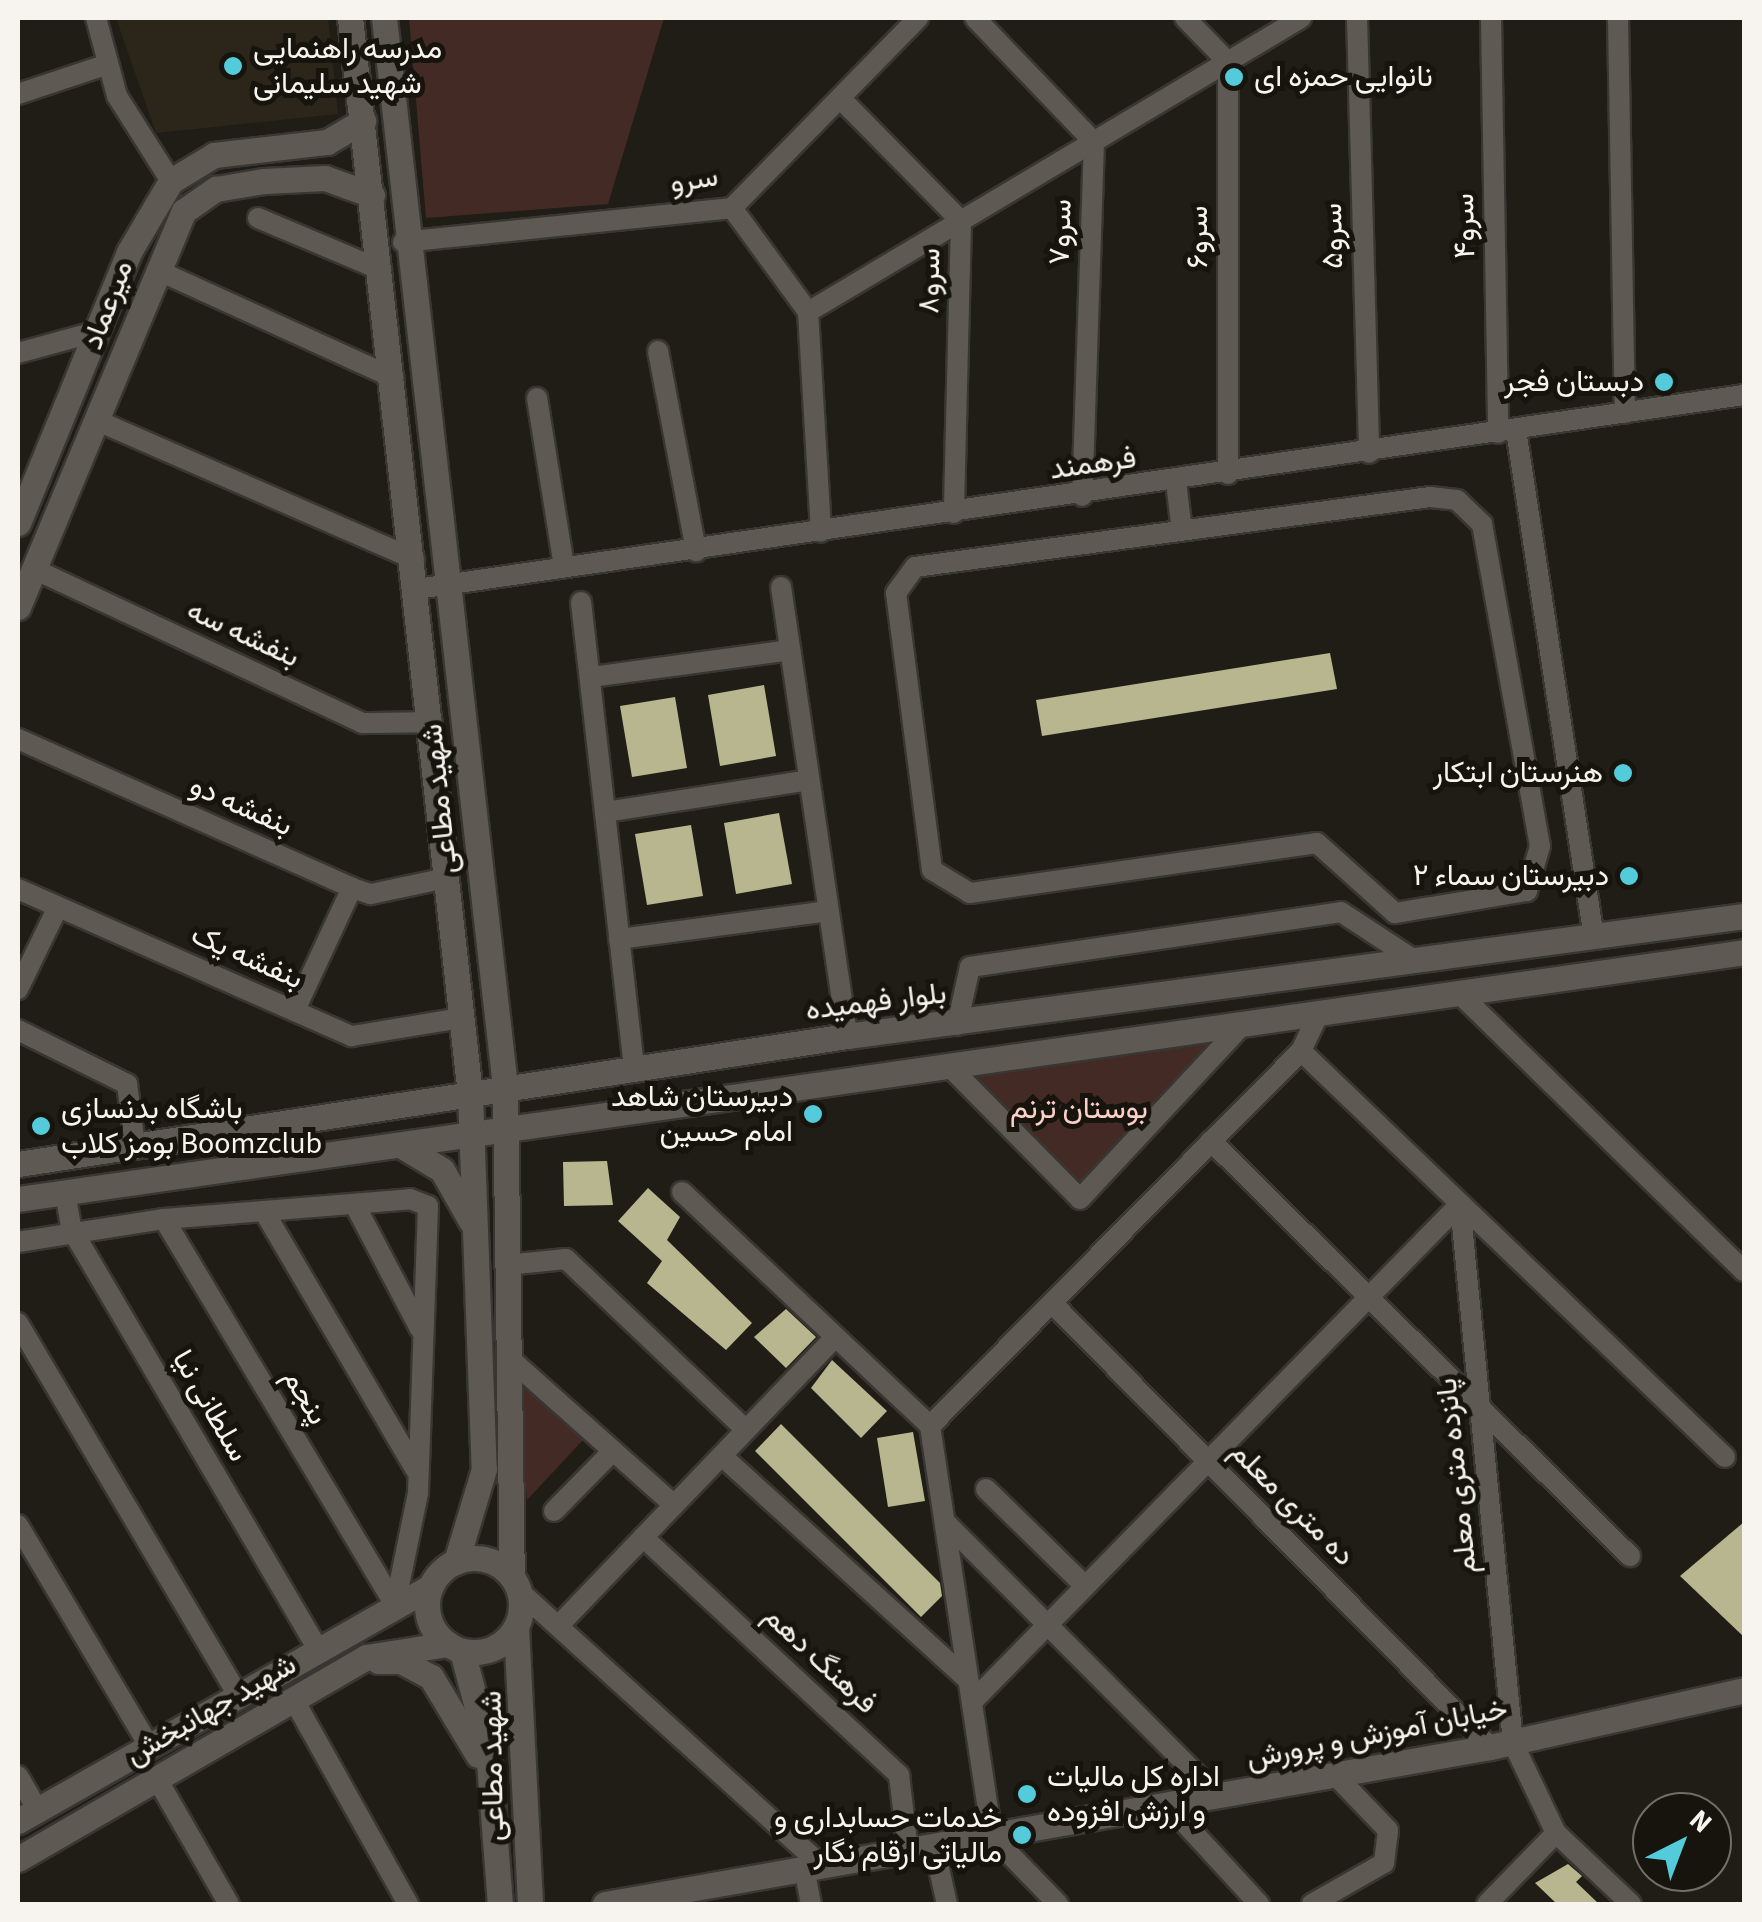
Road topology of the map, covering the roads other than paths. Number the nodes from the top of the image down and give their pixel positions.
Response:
1 (96, 18) edge
2 (350, 18) edge
3 (384, 18) edge
4 (918, 18) edge
5 (976, 18) edge
6 (1185, 18) edge
7 (1301, 18) edge
8 (1357, 18) edge
9 (1491, 18) edge
10 (1618, 18) edge
11 (1228, 62) junction
12 (108, 64) junction
13 (18, 94) edge
14 (842, 99) junction
15 (363, 120) junction
16 (327, 142) junction
17 (1094, 142) junction
18 (333, 180) junction
19 (171, 181) junction
20 (372, 195) junction
21 (732, 208) junction
22 (258, 218) dead end
23 (961, 221) junction
24 (403, 242) junction
25 (157, 270) junction
26 (381, 270) junction
27 (808, 312) junction
28 (94, 332) junction
29 (658, 351) dead end
30 (18, 352) edge
31 (394, 378) junction
32 (1744, 395) edge
33 (537, 398) dead end
34 (1626, 413) junction
35 (98, 420) junction
36 (1507, 431) junction
37 (1368, 453) junction
38 (1228, 474) junction
39 (1176, 482) junction
40 (1082, 496) junction
41 (954, 512) junction
42 (18, 523) edge
43 (1182, 531) junction
44 (820, 532) junction
45 (696, 551) junction
46 (414, 559) junction
47 (564, 567) junction
48 (36, 570) junction
49 (449, 586) junction
50 (781, 587) dead end
51 (417, 589) junction
52 (581, 602) dead end
53 (18, 606) edge
54 (790, 650) junction
55 (591, 678) junction
56 (432, 722) junction
57 (18, 740) edge
58 (809, 780) junction
59 (605, 812) junction
60 (446, 878) junction
61 (352, 888) junction
62 (18, 889) edge
63 (58, 907) junction
64 (828, 910) junction
65 (1744, 916) edge
66 (619, 938) junction
67 (1594, 938) junction
68 (1744, 952) edge
69 (1416, 962) junction
70 (18, 989) edge
71 (1458, 994) junction
72 (296, 1010) junction
73 (1319, 1014) junction
74 (461, 1018) junction
75 (957, 1025) junction
76 (1242, 1025) junction
77 (18, 1030) edge
78 (847, 1036) junction
79 (1301, 1051) junction
80 (950, 1067) junction
81 (634, 1068) junction
82 (505, 1087) junction
83 (470, 1094) junction
84 (507, 1132) junction
85 (473, 1138) junction
86 (1212, 1142) junction
87 (135, 1145) junction
88 (389, 1148) junction
89 (18, 1164) edge
90 (65, 1192) junction
91 (682, 1192) dead end
92 (18, 1200) edge
93 (1460, 1204) junction
94 (356, 1207) junction
95 (265, 1213) junction
96 (164, 1220) junction
97 (474, 1228) junction
98 (72, 1230) junction
99 (18, 1242) edge
100 (506, 1265) junction
101 (1744, 1271) edge
102 (1369, 1297) junction
103 (1052, 1303) junction
104 (18, 1323) edge
105 (420, 1330) junction
106 (834, 1339) junction
107 (509, 1358) junction
108 (1480, 1408) junction
109 (930, 1426) junction
110 (746, 1430) junction
111 (613, 1451) junction
112 (722, 1456) junction
113 (1725, 1457) dead end
114 (1208, 1461) junction
115 (416, 1471) junction
116 (986, 1489) dead end
117 (674, 1505) junction
118 (554, 1511) dead end
119 (944, 1522) junction
120 (18, 1525) edge
121 (644, 1537) junction
122 (1630, 1556) dead end
123 (456, 1562) junction
124 (516, 1584) junction
125 (431, 1586) junction
126 (1086, 1586) junction
127 (394, 1606) junction
128 (561, 1623) junction
129 (1047, 1625) junction
130 (516, 1628) junction
131 (316, 1646) junction
132 (455, 1647) junction
133 (348, 1666) junction
134 (968, 1680) junction
135 (1744, 1690) edge
136 (239, 1696) junction
137 (294, 1700) junction
138 (972, 1702) junction
139 (1501, 1745) junction
140 (149, 1746) junction
141 (1336, 1775) junction
142 (18, 1776) edge
143 (157, 1779) junction
144 (492, 1794) junction
145 (61, 1795) junction
146 (1219, 1796) junction
147 (1169, 1806) junction
148 (27, 1815) edge
149 (78, 1825) junction
150 (1556, 1833) junction
151 (992, 1836) junction
152 (934, 1846) junction
153 (908, 1851) junction
154 (18, 1859) edge
155 (812, 1866) junction
156 (676, 1898) edge
157 (230, 1904) edge
158 (408, 1904) edge
159 (500, 1904) edge
160 (530, 1904) edge
161 (605, 1904) edge
162 (811, 1904) edge
163 (946, 1904) edge
164 (1058, 1904) edge
165 (1260, 1904) edge
166 (1312, 1904) edge
167 (1487, 1904) edge
168 (1631, 1904) edge

1 - 12 street
2 - 15 street, شهید مطاعی
3 - 24 street, شهید مطاعی
4 - 14 street, سرو
5 - 17 street
6 - 11 street
7 - 11 street
8 - 37 street, سرو۵
9 - 36 street, سرو۴
10 - 34 street
11 - 17 street
11 - 38 street, سرو۶
12 - 13 street
12 - 19 street
14 - 21 street, سرو
14 - 23 street, سرو۸
15 - 16 street
15 - 20 street, شهید مطاعی
16 - 18 street
16 - 19 street
17 - 23 street
17 - 40 street, سرو۷
18 - 20 street, میرعماد
18 - 25 street, میرعماد
19 - 28 street, میرعماد
20 - 26 street, شهید مطاعی
21 - 24 street, سرو
21 - 27 street
22 - 26 street
23 - 27 street
23 - 41 street, سرو۸
24 - 49 street, شهید مطاعی
25 - 31 street
25 - 35 street, میرعماد
26 - 31 street, شهید مطاعی
27 - 44 street
28 - 30 street
28 - 42 street, میرعماد
29 - 45 street
31 - 46 street, شهید مطاعی
32 - 34 street, فرهمند
33 - 47 street
34 - 36 street, فرهمند
35 - 46 street
35 - 48 street, میرعماد
36 - 37 street, فرهمند
36 - 67 street, سرو۴
37 - 38 street, فرهمند
38 - 39 street, فرهمند
39 - 40 street, فرهمند
39 - 43 street
40 - 41 street, فرهمند
41 - 44 street, فرهمند
43 - 43 street
44 - 45 street, فرهمند
45 - 47 street, فرهمند
46 - 51 street, شهید مطاعی
47 - 49 street, فرهمند
48 - 53 street, میرعماد
48 - 56 street, بنفشه سه
49 - 51 street, فرهمند
49 - 82 street, شهید مطاعی
50 - 54 street
51 - 56 street, شهید مطاعی
52 - 55 street
54 - 55 street
54 - 58 street
55 - 59 street
56 - 60 street, شهید مطاعی
57 - 61 street, بنفشه دو
58 - 59 street
58 - 64 street
59 - 66 street
60 - 61 street, بنفشه دو
60 - 74 street, شهید مطاعی
61 - 72 street
62 - 63 street, بنفشه یک
63 - 70 street
63 - 72 street, بنفشه یک
64 - 66 street
64 - 78 street
65 - 67 street, بلوار فهمیده
66 - 81 street
67 - 69 street, بلوار فهمیده
68 - 71 street
69 - 75 street, بلوار فهمیده
69 - 75 street
71 - 73 street
71 - 101 street
72 - 74 street, بنفشه یک
73 - 76 street
73 - 79 street
74 - 83 street, شهید مطاعی
75 - 78 street, بلوار فهمیده
76 - 80 street
76 - 80 street
77 - 87 street
78 - 81 street, بلوار فهمیده
79 - 86 street
79 - 93 street
80 - 84 street
81 - 82 street, بلوار فهمیده
82 - 83 street, بلوار فهمیده
82 - 84 street, شهید مطاعی
83 - 85 street, شهید مطاعی
83 - 87 street, بلوار فهمیده
84 - 85 street
84 - 100 street, شهید مطاعی
85 - 88 street
85 - 97 street, شهید مطاعی
86 - 102 street
86 - 103 street
87 - 89 street, بلوار فهمیده
88 - 90 street
88 - 97 street
90 - 92 street
90 - 98 street, سلطانی نیا
91 - 106 street
93 - 102 street
93 - 108 street, پانزده متری معلم
93 - 113 street
94 - 95 street
94 - 105 street
94 - 105 street
95 - 96 street
95 - 115 street
96 - 98 street
96 - 127 street, پنجم
97 - 123 street, شهید مطاعی
98 - 99 street
98 - 131 street, سلطانی نیا
100 - 107 street, شهید مطاعی
100 - 110 street
102 - 108 street
102 - 114 street
103 - 109 street
103 - 114 street, ده متری معلم
104 - 136 street
105 - 115 street
106 - 109 street
106 - 110 street
107 - 111 street
107 - 124 street, شهید مطاعی
108 - 122 street
108 - 139 street, پانزده متری معلم
109 - 119 street
110 - 112 street
111 - 117 street
111 - 118 street
112 - 117 street
112 - 134 street
114 - 126 street
114 - 139 street, ده متری معلم
115 - 127 street
116 - 126 street
117 - 121 street
119 - 129 street
119 - 134 street
120 - 140 street
121 - 128 street
121 - 153 street, فرهنگ دهم
123 - 124 street
123 - 125 street
124 - 128 street
124 - 130 street
125 - 127 street, شهید جهانبخش
125 - 132 street
126 - 129 street
127 - 131 street, شهید جهانبخش
128 - 155 street
129 - 138 street
129 - 146 street
130 - 132 street
130 - 160 street, شهید مطاعی
131 - 136 street, شهید جهانبخش
132 - 133 street, شهید جهانبخش
132 - 144 street, شهید مطاعی
133 - 137 street, شهید جهانبخش
133 - 144 street
134 - 138 street
135 - 139 street, خیابان آموزش و پرورش
136 - 140 street, شهید جهانبخش
137 - 143 street, شهید جهانبخش
137 - 158 street
138 - 151 street
139 - 141 street, خیابان آموزش و پرورش
139 - 150 street
140 - 145 street, شهید جهانبخش
141 - 146 street, خیابان آموزش و پرورش
141 - 166 street
142 - 148 street
143 - 149 street, شهید جهانبخش
143 - 157 street
144 - 159 street, شهید مطاعی
145 - 148 street, شهید جهانبخش
145 - 149 street
146 - 147 street, خیابان آموزش و پرورش
147 - 151 street, خیابان آموزش و پرورش
147 - 165 street
149 - 154 street, شهید جهانبخش
150 - 167 street
150 - 168 street
151 - 152 street, خیابان آموزش و پرورش
151 - 164 street
152 - 153 street, خیابان آموزش و پرورش
152 - 163 street
153 - 155 street, خیابان آموزش و پرورش
155 - 156 street, خیابان آموزش و پرورش
155 - 162 street
156 - 161 street, خیابان آموزش و پرورش

